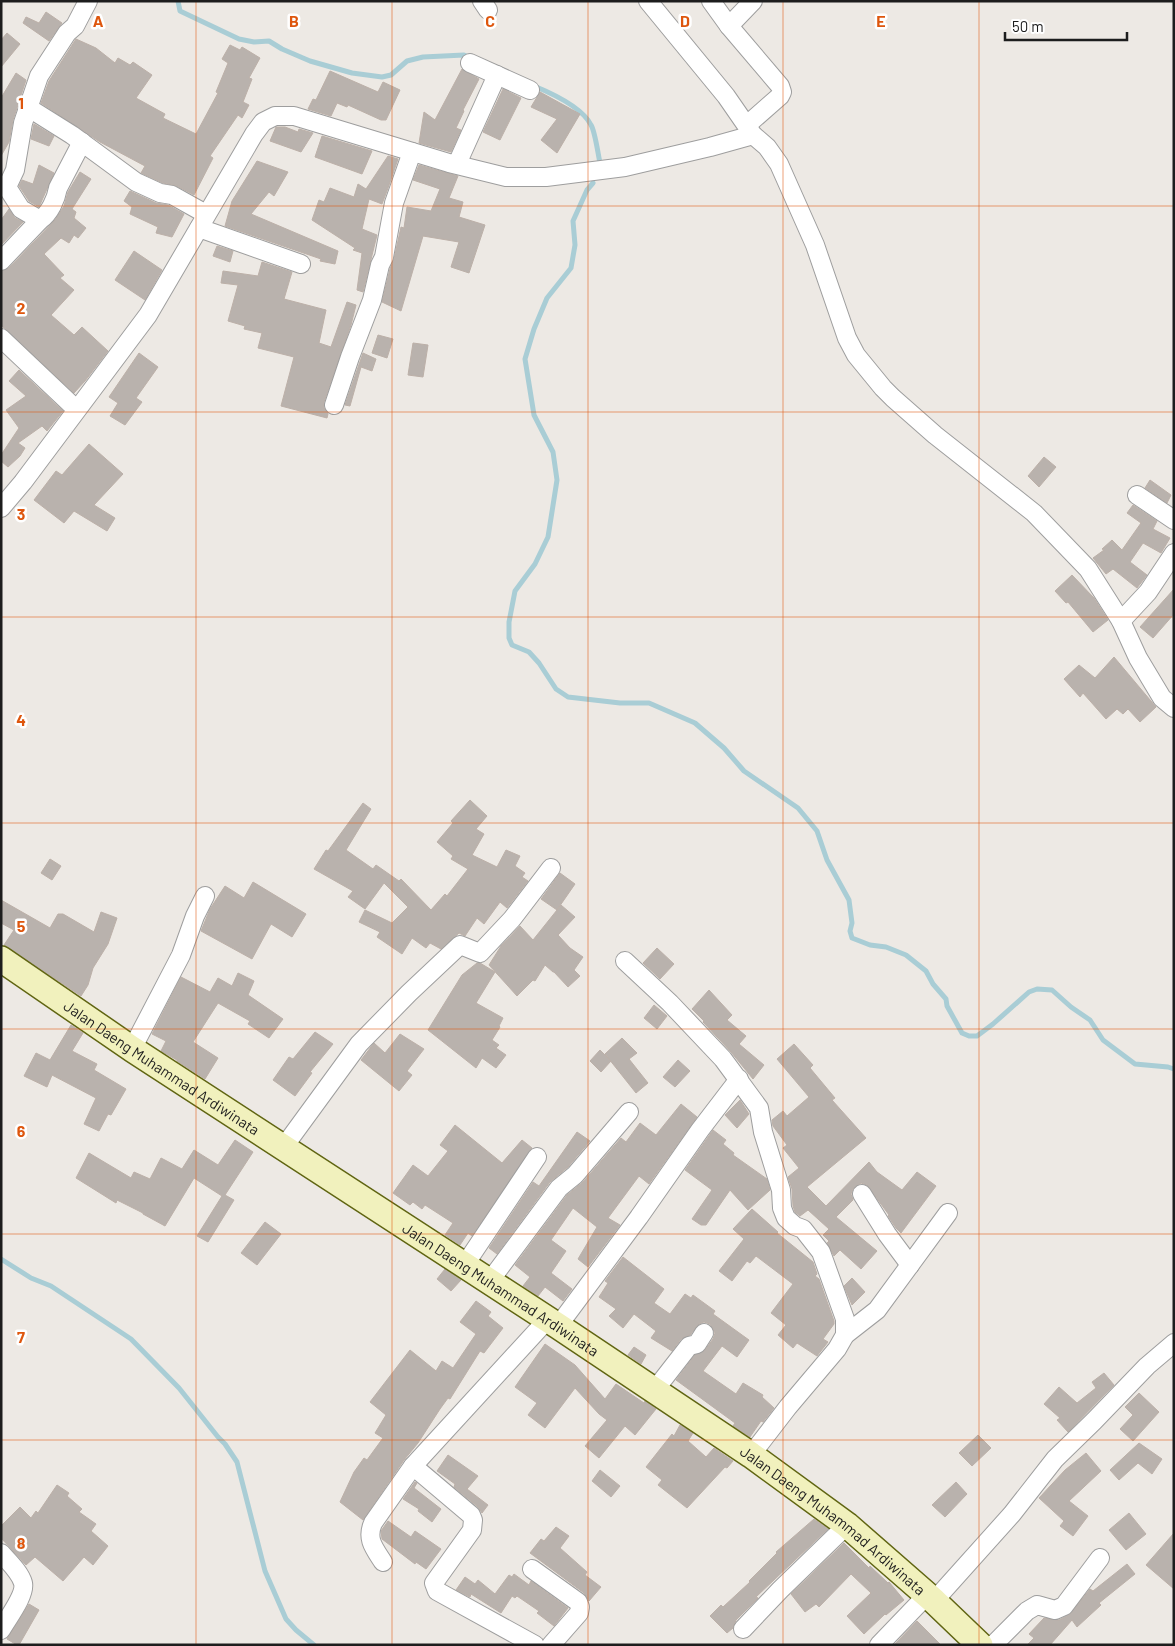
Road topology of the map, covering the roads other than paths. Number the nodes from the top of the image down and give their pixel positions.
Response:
1 (88, 1) edge
2 (648, 1) edge
3 (711, 1) edge
4 (753, 1) edge
5 (729, 26) junction
6 (470, 63) dead end
7 (497, 76) junction
8 (530, 90) dead end
9 (29, 108) junction
10 (750, 130) junction
11 (82, 142) junction
12 (412, 152) junction
13 (457, 164) junction
14 (40, 220) junction
15 (203, 221) junction
16 (1, 261) edge
17 (301, 264) dead end
18 (1, 338) edge
19 (334, 405) dead end
20 (76, 409) junction
21 (1137, 495) dead end
22 (1, 508) edge
23 (1174, 520) edge
24 (1174, 553) edge
25 (1121, 621) junction
26 (1170, 698) edge
27 (551, 868) dead end
28 (205, 896) dead end
29 (1, 959) edge
30 (625, 961) dead end
31 (132, 1049) junction
32 (738, 1079) junction
33 (629, 1112) dead end
34 (283, 1148) junction
35 (537, 1157) dead end
36 (862, 1194) dead end
37 (948, 1213) dead end
38 (910, 1265) junction
39 (464, 1266) junction
40 (489, 1282) junction
41 (552, 1323) junction
42 (704, 1333) dead end
43 (844, 1335) junction
44 (1174, 1343) edge
45 (654, 1391) junction
46 (751, 1455) junction
47 (412, 1466) junction
48 (847, 1525) junction
49 (1, 1553) edge
50 (1100, 1558) dead end
51 (383, 1562) dead end
52 (532, 1570) dead end
53 (931, 1598) junction
54 (743, 1629) dead end
55 (1, 1630) edge
56 (535, 1645) edge
57 (551, 1645) edge
58 (879, 1645) edge
59 (980, 1645) edge
60 (993, 1645) edge

1 - 9 street
2 - 10 street
3 - 5 street
4 - 5 street
5 - 10 street
6 - 7 street
7 - 8 street
7 - 13 street
9 - 11 street
9 - 14 street
10 - 13 street
10 - 25 street
11 - 14 street
11 - 15 street
12 - 13 street
12 - 15 street
12 - 19 street
14 - 16 street
15 - 17 street
15 - 20 street
18 - 20 street
20 - 22 street
21 - 23 street
24 - 25 street
25 - 26 street
27 - 34 street
28 - 31 street
29 - 31 main road, Jalan Daeng Muhammad Ardiwinata
30 - 32 street
31 - 34 main road, Jalan Daeng Muhammad Ardiwinata
32 - 41 street
32 - 43 street
33 - 40 street
34 - 39 main road, Jalan Daeng Muhammad Ardiwinata
35 - 39 street
36 - 38 street
37 - 38 street
38 - 43 street
39 - 40 main road, Jalan Daeng Muhammad Ardiwinata
40 - 41 main road, Jalan Daeng Muhammad Ardiwinata
41 - 45 main road, Jalan Daeng Muhammad Ardiwinata
41 - 47 street
42 - 45 street
43 - 46 street
44 - 53 street
45 - 46 main road, Jalan Daeng Muhammad Ardiwinata
46 - 48 main road, Jalan Daeng Muhammad Ardiwinata
47 - 51 street
47 - 56 street
48 - 53 main road, Jalan Daeng Muhammad Ardiwinata
48 - 54 street
49 - 55 street
50 - 60 street
52 - 57 street
53 - 58 street
53 - 59 main road, Jalan Daeng Muhammad Ardiwinata

